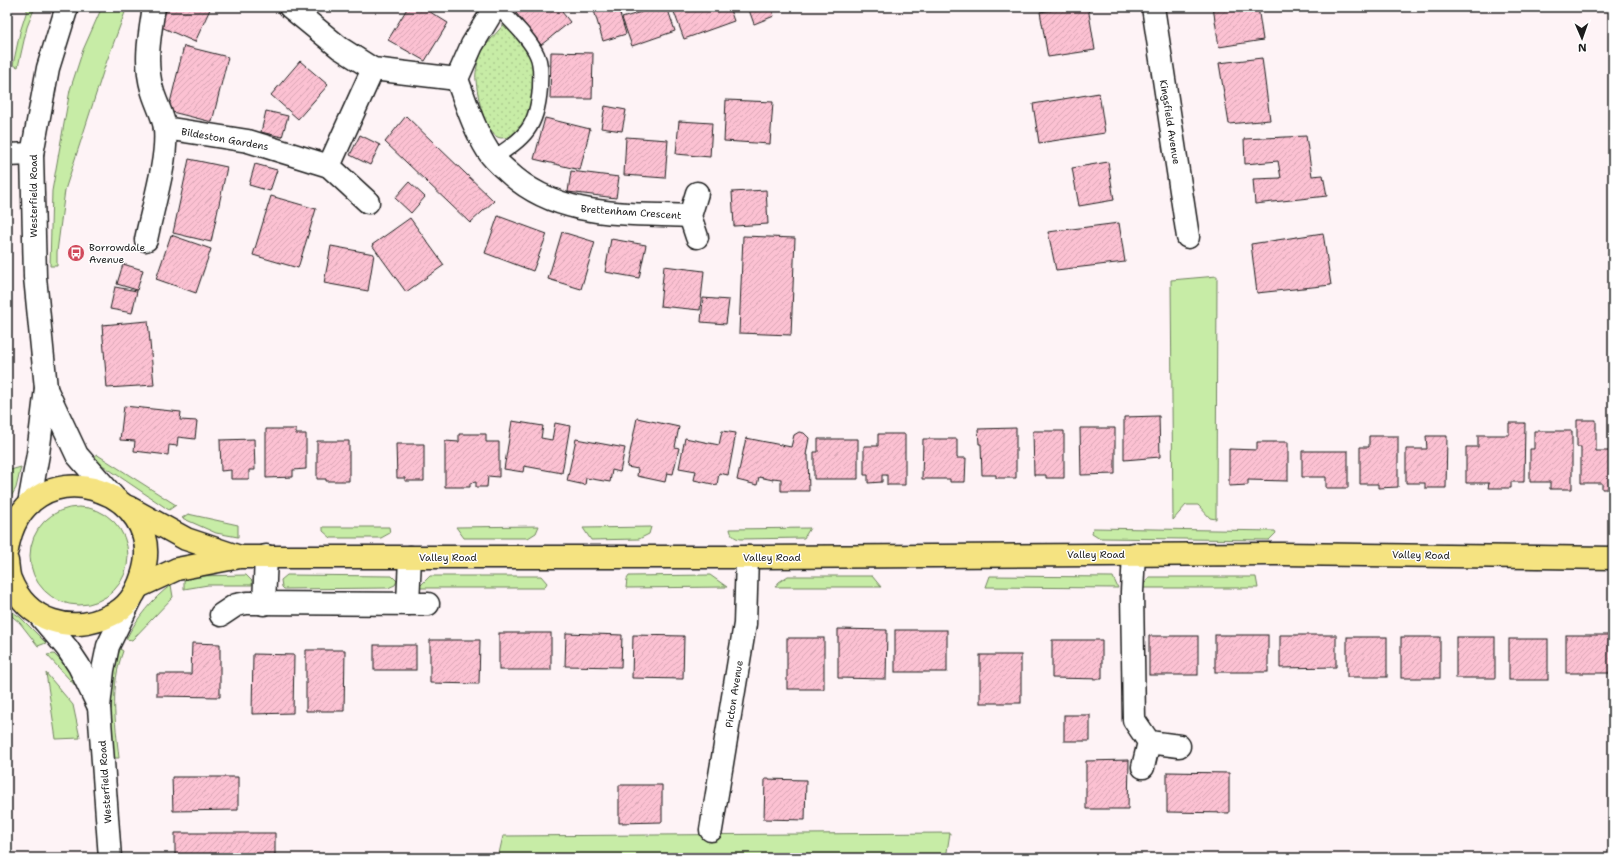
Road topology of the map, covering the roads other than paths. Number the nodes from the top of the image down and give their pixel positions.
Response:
1 (67, 7) edge
2 (154, 7) edge
3 (290, 7) edge
4 (494, 7) edge
5 (498, 7) edge
6 (1153, 7) edge
7 (373, 69) junction
8 (457, 79) junction
9 (166, 128) junction
10 (32, 154) junction
11 (7, 155) edge
12 (494, 158) junction
13 (329, 166) junction
14 (697, 192) dead end
15 (368, 202) dead end
16 (690, 216) junction
17 (696, 237) dead end
18 (1188, 237) dead end
19 (146, 240) dead end
20 (46, 388) junction
21 (120, 501) junction
22 (29, 504) junction
23 (11, 525) edge
24 (7, 550) edge
25 (1134, 554) junction
26 (266, 556) junction
27 (240, 557) junction
28 (410, 557) junction
29 (747, 557) junction
30 (1613, 558) edge
31 (7, 561) edge
32 (14, 593) edge
33 (134, 593) junction
34 (264, 604) junction
35 (39, 615) junction
36 (221, 615) dead end
37 (99, 707) junction
38 (1149, 742) junction
39 (1178, 746) dead end
40 (1142, 767) dead end
41 (711, 830) dead end
42 (110, 858) edge

1 - 10 street, Westerfield Road
2 - 9 street
3 - 7 street
4 - 8 street
5 - 12 lane
6 - 18 street, Kingsfield Avenue
7 - 8 street
7 - 13 street
8 - 12 street, Brettenham Crescent
9 - 13 street, Bildeston Gardens
9 - 19 street
10 - 11 street
10 - 20 street, Westerfield Road
12 - 16 street, Brettenham Crescent
13 - 15 street, Bildeston Gardens
14 - 16 street, Brettenham Crescent
16 - 17 street, Brettenham Crescent
20 - 21 street, Westerfield Road
20 - 22 street, Westerfield Road
21 - 22 main road, Valley Road
21 - 27 main road, Valley Road
21 - 33 main road
22 - 23 main road, Valley Road
23 - 24 main road
25 - 29 main road, Valley Road
25 - 30 main road, Valley Road
25 - 38 street, Valley Road
26 - 27 main road, Valley Road
26 - 28 main road, Valley Road
26 - 34 street
27 - 33 main road, Valley Road
28 - 29 main road, Valley Road
28 - 34 street, Valley Road
29 - 41 street, Picton Avenue
31 - 32 main road
32 - 35 main road
33 - 35 main road
33 - 37 street, Westerfield Road
34 - 36 street, Valley Road
35 - 37 street, Westerfield Road
37 - 42 street, Westerfield Road
38 - 39 street
38 - 40 street

